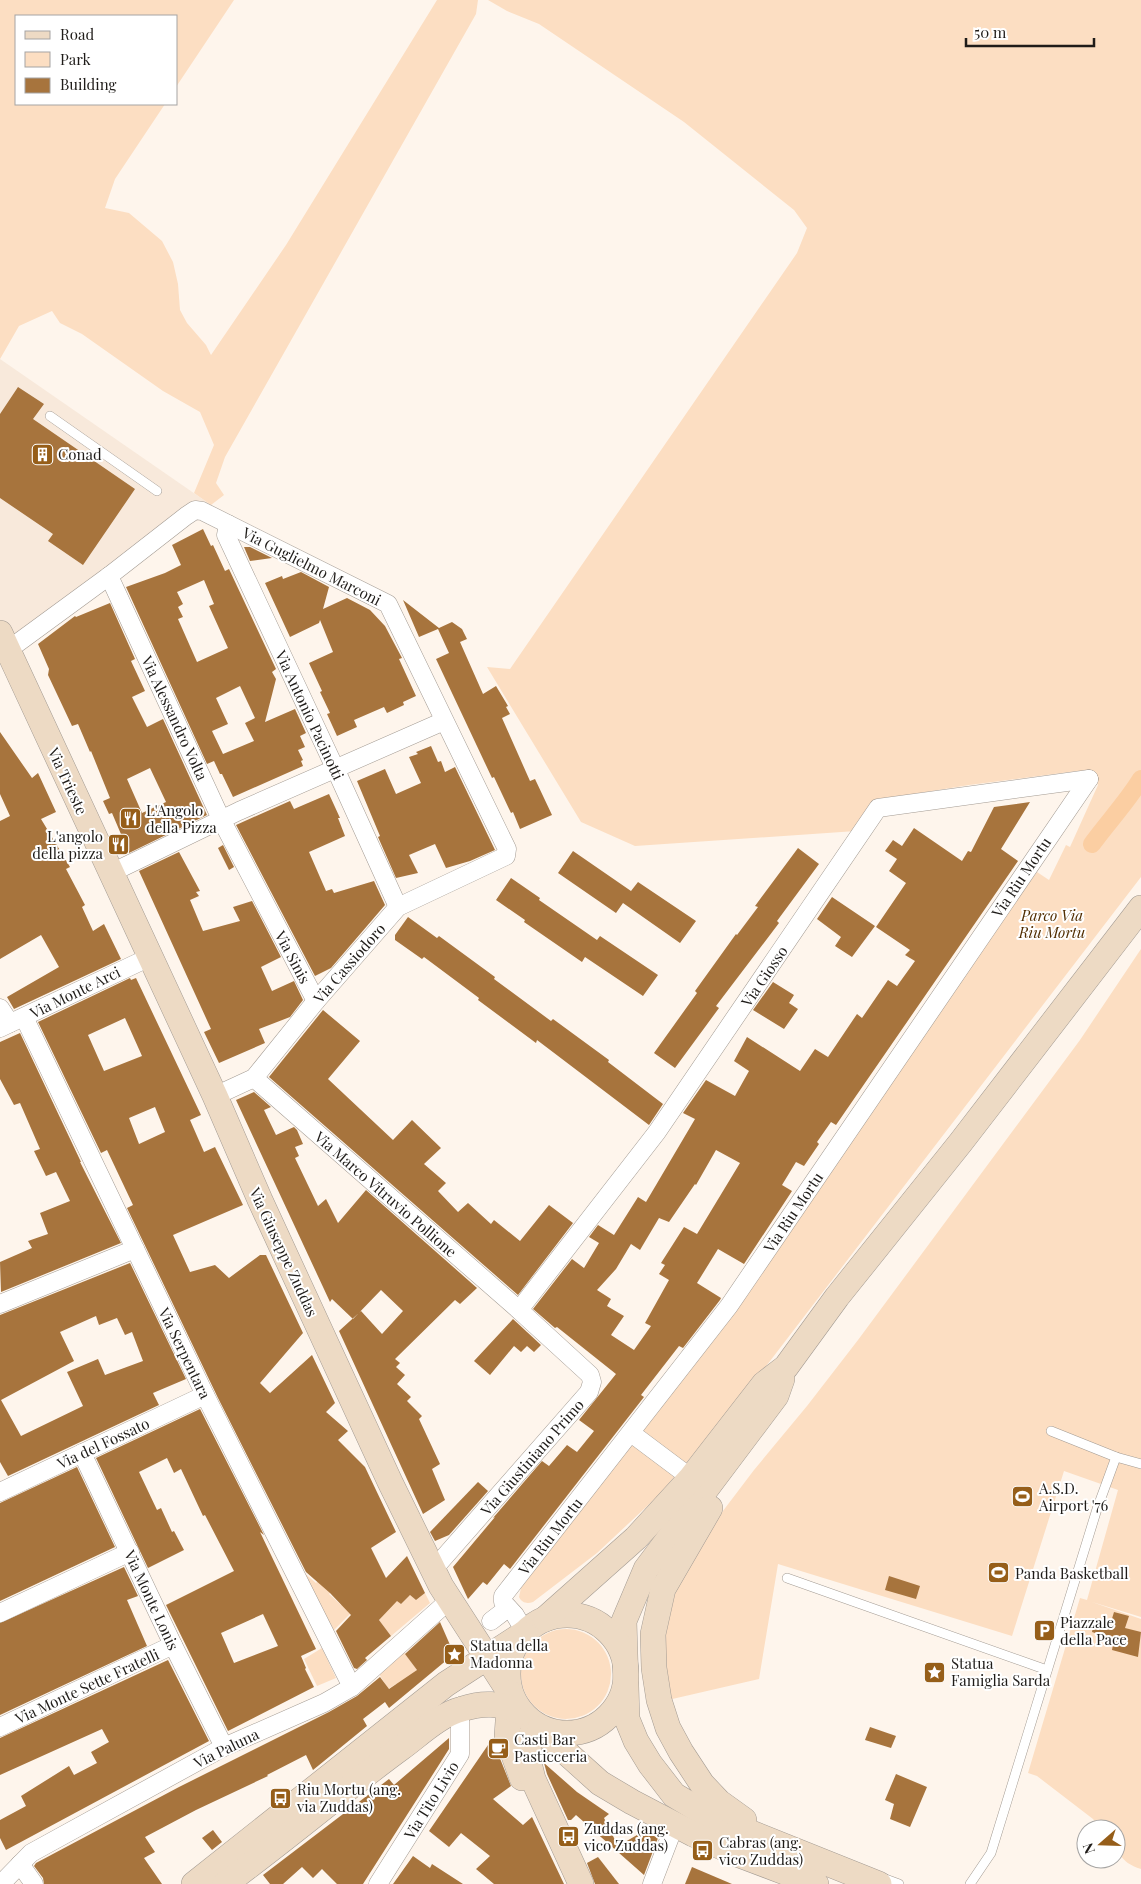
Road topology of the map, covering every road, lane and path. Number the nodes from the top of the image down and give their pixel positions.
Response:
1 (50, 416) dead end
2 (157, 491) dead end
3 (228, 524) junction
4 (109, 576) junction
5 (4, 641) edge
6 (444, 721) junction
7 (335, 768) junction
8 (1089, 779) joint
9 (221, 819) junction
10 (506, 856) joint
11 (111, 873) junction
12 (398, 907) junction
13 (1141, 908) edge
14 (270, 913) joint
15 (150, 957) junction
16 (316, 1001) junction
17 (0, 1008) edge
18 (11, 1023) edge
19 (254, 1078) junction
20 (215, 1096) junction
21 (135, 1248) junction
22 (0, 1304) edge
23 (519, 1310) junction
24 (786, 1367) junction
25 (205, 1395) junction
26 (768, 1407) junction
27 (1051, 1431) dead end
28 (631, 1433) junction
29 (82, 1454) junction
30 (1116, 1457) junction
31 (1141, 1464) edge
32 (691, 1478) junction
33 (0, 1492) edge
34 (130, 1552) junction
35 (437, 1575) junction
36 (787, 1578) dead end
37 (508, 1608) junction
38 (0, 1613) edge
39 (491, 1621) dead end
40 (531, 1628) junction
41 (173, 1645) junction
42 (487, 1657) junction
43 (626, 1670) junction
44 (1047, 1670) junction
45 (446, 1684) junction
46 (352, 1687) junction
47 (460, 1709) junction
48 (519, 1709) junction
49 (0, 1727) edge
50 (224, 1747) junction
51 (675, 1824) junction
52 (764, 1838) junction
53 (20, 1864) junction
54 (851, 1873) junction
55 (3, 1874) edge
56 (34, 1884) edge
57 (194, 1884) edge
58 (225, 1884) edge
59 (378, 1884) edge
60 (581, 1884) edge
61 (652, 1884) edge
62 (816, 1884) edge
63 (879, 1884) edge
64 (899, 1884) edge
65 (970, 1884) edge

1 - 2 lane
3 - 4 street, Via Guglielmo Marconi
3 - 6 street, Via Guglielmo Marconi
3 - 7 street, Via Antonio Pacinotti
4 - 5 street, Via Guglielmo Marconi
4 - 9 street, Via Alessandro Volta
5 - 11 main road, Via Trieste
6 - 7 street
6 - 10 street, Via Guglielmo Marconi
7 - 9 street
7 - 12 street, Via Antonio Pacinotti
8 - 23 street, Via Giosso
8 - 28 street, Via Riu Mortu
9 - 11 street
9 - 14 street, Via Alessandro Volta
10 - 12 street, Via Cassiodoro
11 - 15 main road, Via Trieste
12 - 16 street, Via Cassiodoro
13 - 24 main road
14 - 16 street, Via Sinis
15 - 18 street, Via Monte Arci
15 - 20 main road, Via Giuseppe Zuddas
16 - 19 street, Via Cassiodoro
17 - 18 street, Via Serpentara
18 - 21 street, Via Serpentara
19 - 20 street, Via Cassiodoro
19 - 23 street, Via Marco Vitruvio Pollione
20 - 35 main road, Via Giuseppe Zuddas
21 - 22 street
21 - 25 street, Via Serpentara
23 - 35 street, Via Giustiniano Primo
24 - 26 main road
24 - 32 main road
25 - 29 street, Via del Fossato
25 - 46 street, Via Serpentara
26 - 43 main road
26 - 52 main road
27 - 30 lane
28 - 32 street
28 - 37 street, Via Riu Mortu
29 - 33 street, Via del Fossato
29 - 34 street, Via Monte Lonis
30 - 31 lane
30 - 44 lane
32 - 40 main road
34 - 38 street
34 - 41 street, Via Monte Lonis
35 - 40 main road, Via Giuseppe Zuddas
35 - 42 main road, Via Giuseppe Zuddas
35 - 45 main road, Via Giuseppe Zuddas
35 - 46 street, Via Paluna
36 - 44 lane
37 - 39 street
37 - 40 street
40 - 42 main road
40 - 43 main road
40 - 48 main road
41 - 49 street, Via Monte Sette Fratelli
41 - 50 street, Via Monte Lonis
42 - 45 main road
42 - 48 main road
43 - 48 main road
43 - 52 main road
44 - 65 lane
45 - 57 main road
46 - 50 street, Via Paluna
47 - 48 main road
47 - 58 main road
47 - 59 street, Via Tito Livio
48 - 51 main road
48 - 60 main road
50 - 53 street, Via Paluna
51 - 61 street
51 - 62 main road
52 - 54 main road
53 - 55 street, Via Paluna
53 - 56 street
54 - 63 main road
54 - 64 lane

